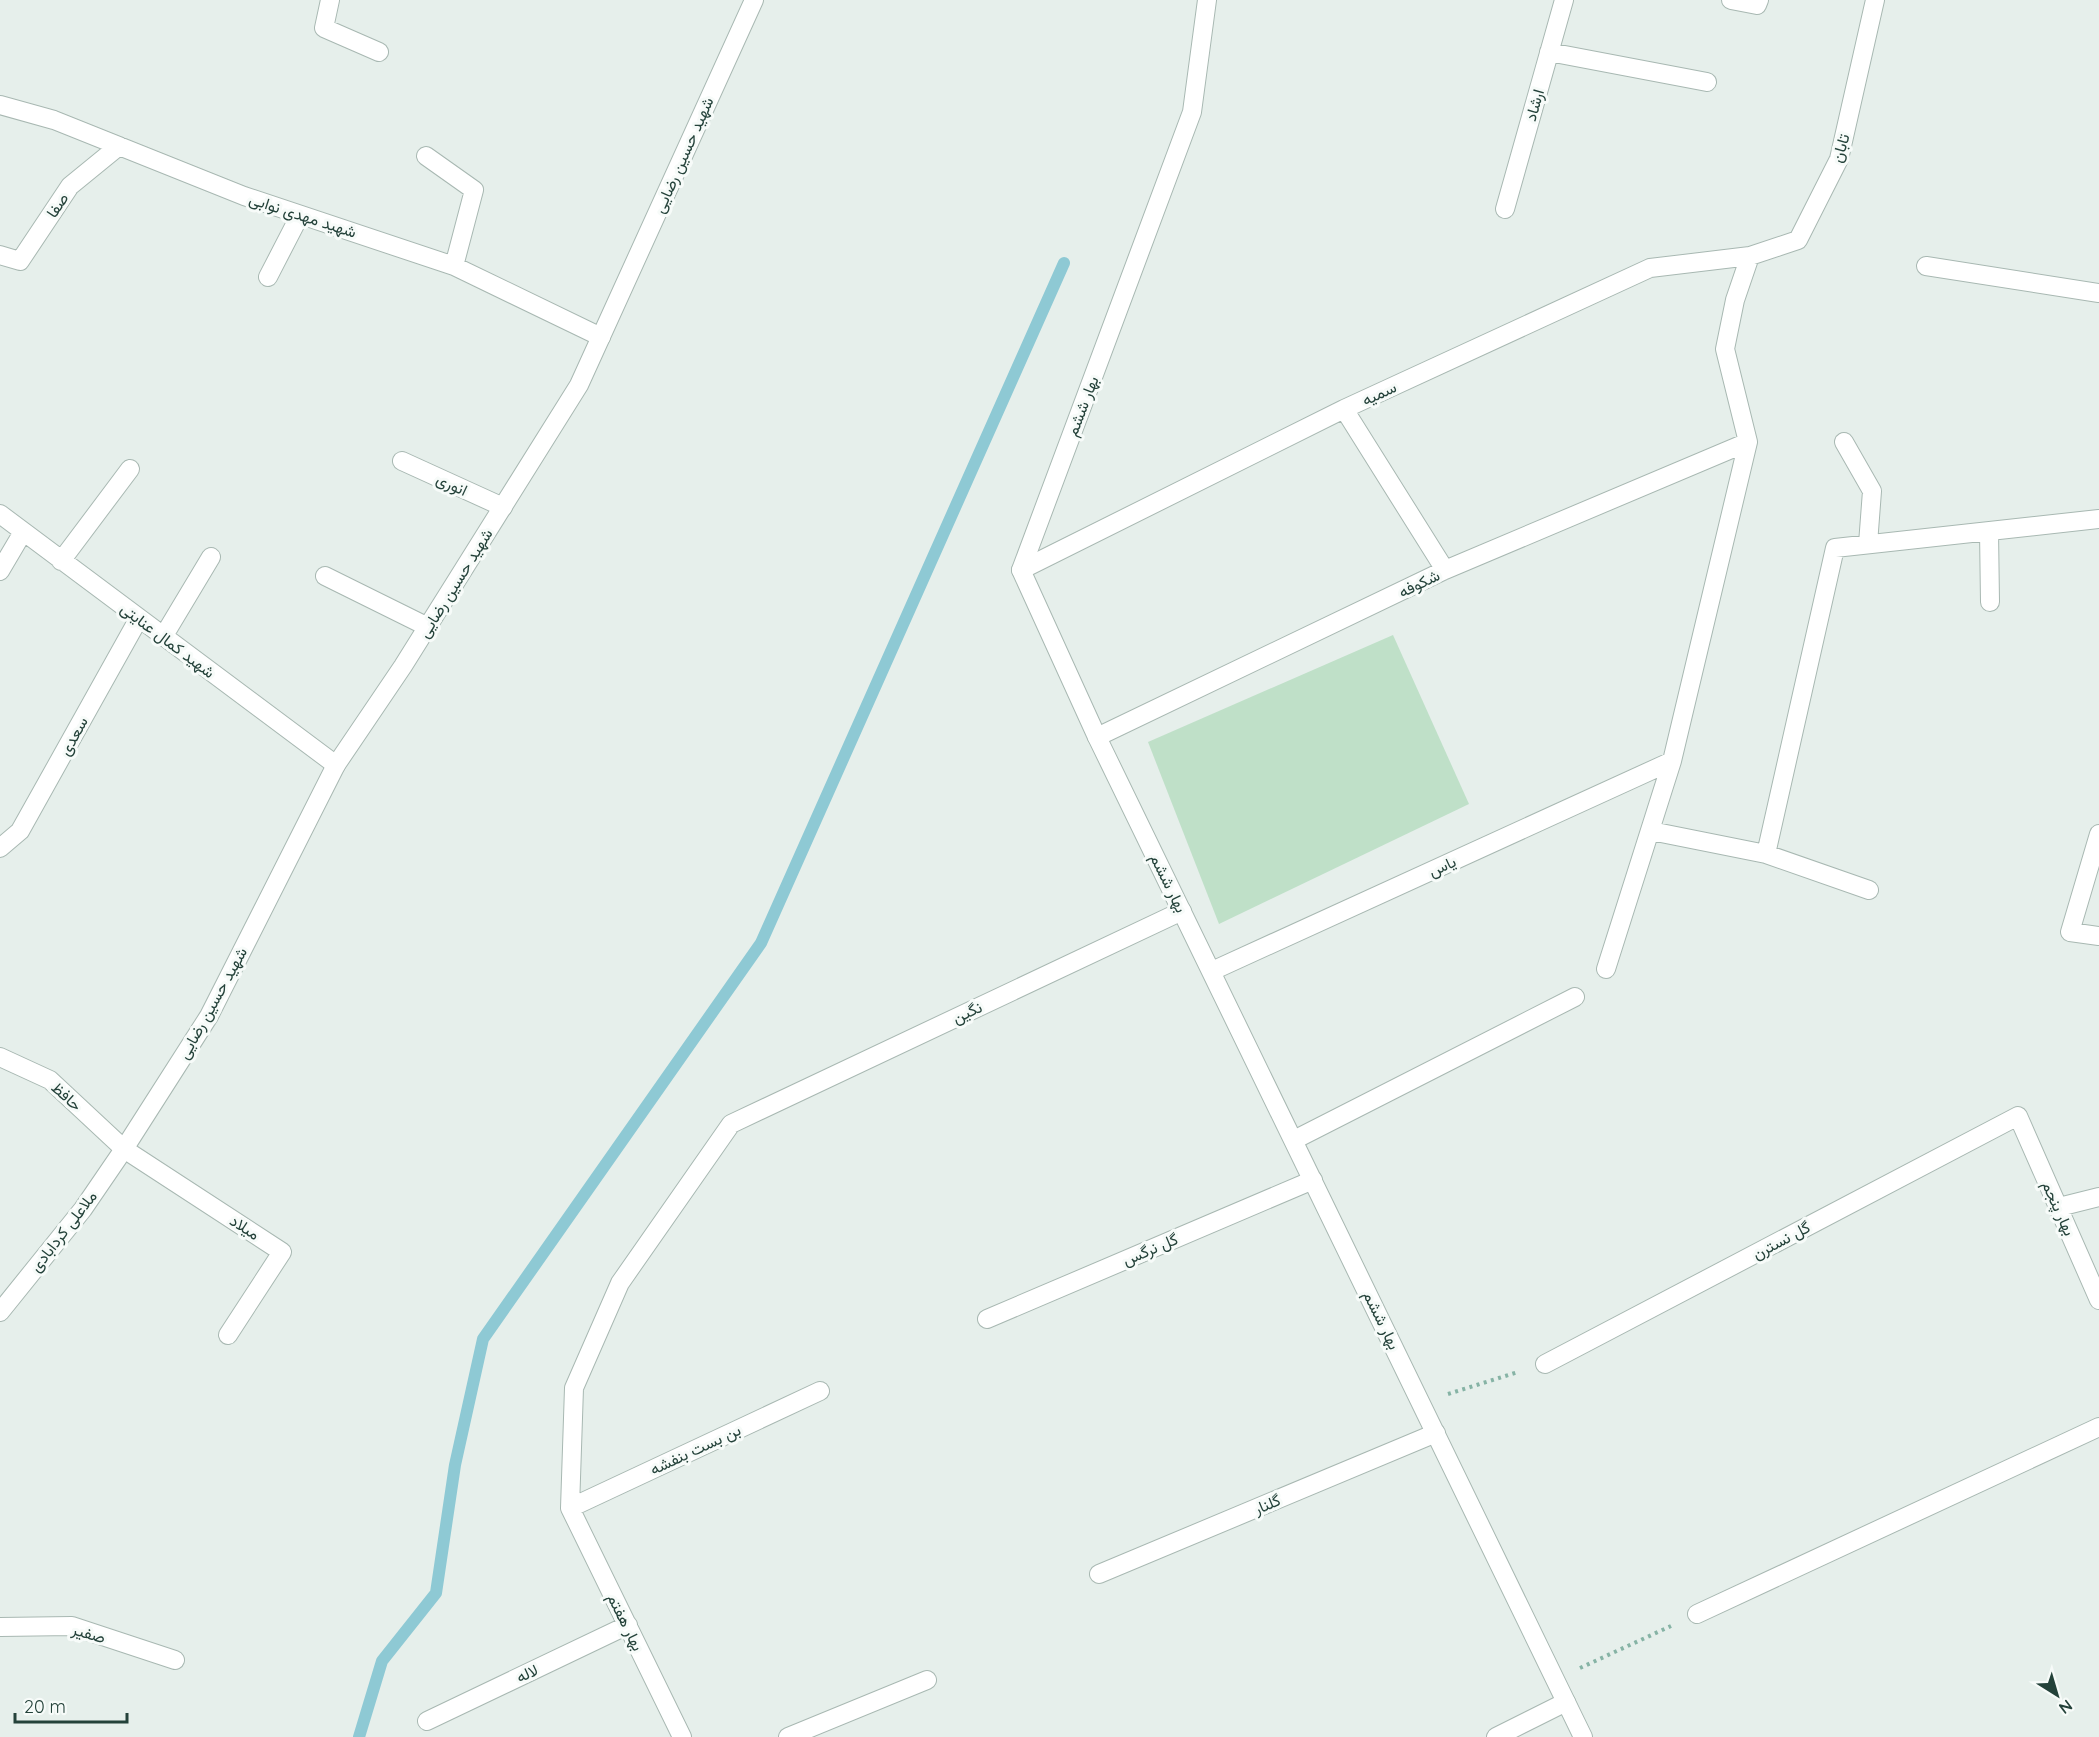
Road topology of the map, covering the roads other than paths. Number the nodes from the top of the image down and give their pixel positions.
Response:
1 (330, 0) edge
2 (754, 0) edge
3 (1207, 0) edge
4 (1564, 0) edge
5 (1731, 0) edge
6 (1759, 0) edge
7 (1875, 0) edge
8 (379, 52) dead end
9 (1549, 52) junction
10 (1707, 82) dead end
11 (0, 105) edge
12 (119, 146) junction
13 (426, 156) dead end
14 (1505, 210) dead end
15 (300, 214) junction
16 (0, 255) edge
17 (1750, 256) junction
18 (454, 266) junction
19 (1926, 266) dead end
20 (268, 277) dead end
21 (2099, 293) edge
22 (601, 337) junction
23 (1344, 409) junction
24 (1748, 442) junction
25 (1844, 442) dead end
26 (402, 461) dead end
27 (130, 469) dead end
28 (503, 507) junction
29 (0, 514) edge
30 (2099, 519) edge
31 (1989, 531) junction
32 (23, 532) junction
33 (1868, 544) junction
34 (211, 557) dead end
35 (61, 561) junction
36 (1021, 570) junction
37 (1445, 570) junction
38 (0, 571) edge
39 (325, 576) dead end
40 (1990, 602) dead end
41 (139, 618) junction
42 (428, 627) junction
43 (164, 637) junction
44 (1097, 738) junction
45 (1672, 761) junction
46 (336, 765) junction
47 (1651, 831) junction
48 (2099, 834) edge
49 (0, 848) edge
50 (1766, 854) junction
51 (1869, 890) dead end
52 (1182, 910) junction
53 (2099, 936) edge
54 (1606, 969) dead end
55 (1212, 971) junction
56 (1575, 997) dead end
57 (0, 1057) edge
58 (2018, 1116) joint
59 (1294, 1140) junction
60 (124, 1149) junction
61 (1313, 1180) junction
62 (2099, 1197) edge
63 (2058, 1207) junction
64 (2099, 1300) edge
65 (0, 1312) edge
66 (987, 1319) dead end
67 (228, 1335) dead end
68 (1545, 1364) road end
69 (820, 1391) dead end
70 (2099, 1427) edge
71 (1436, 1433) junction
72 (570, 1508) junction
73 (1099, 1574) dead end
74 (1697, 1614) road end
75 (628, 1625) junction
76 (0, 1627) edge
77 (175, 1660) dead end
78 (927, 1680) dead end
79 (1566, 1702) junction
80 (427, 1721) dead end
81 (682, 1737) edge
82 (788, 1737) edge
83 (1496, 1737) edge
84 (1583, 1737) edge

1 - 8 street
2 - 22 street, شهید حسین رضایی
3 - 36 street, بهار ششم
4 - 9 street, ارشاد
5 - 6 street
7 - 17 street, تابان
9 - 10 street
9 - 14 street, ارشاد
11 - 12 street, شهید مهدی نوابی
12 - 15 street, شهید مهدی نوابی
12 - 16 street, صفا
13 - 18 street
15 - 18 street, شهید مهدی نوابی
15 - 20 street
17 - 23 street, سمیه
17 - 24 street
18 - 22 street, شهید مهدی نوابی
19 - 21 street
22 - 28 street, شهید حسین رضایی
23 - 36 street, سمیه
23 - 37 street
24 - 37 street, شکوفه
24 - 45 street
25 - 33 street
26 - 28 street, انوری
27 - 35 street
28 - 42 street, شهید حسین رضایی
29 - 32 street, شهید کمال عنایتی
30 - 31 street
31 - 33 street
31 - 40 street
32 - 35 street, شهید کمال عنایتی
32 - 38 street
33 - 50 street
34 - 43 street
35 - 41 street, شهید کمال عنایتی
36 - 44 street, بهار ششم
37 - 44 street, شکوفه
39 - 42 street
41 - 43 street, شهید کمال عنایتی
41 - 49 street, سعدی
42 - 46 street, شهید حسین رضایی
43 - 46 street, شهید کمال عنایتی
44 - 52 street, بهار ششم
45 - 47 street
45 - 55 street, یاس
46 - 60 street, شهید حسین رضایی
47 - 50 street
47 - 54 street
48 - 53 street
50 - 51 street
52 - 55 street, بهار ششم
52 - 72 street, نگین
55 - 59 street, بهار ششم
56 - 59 street
57 - 60 street, حافظ
58 - 63 street, بهار پنجم
58 - 68 street, گل نسترن
59 - 61 street, بهار ششم
60 - 65 street, ملاعلی کردابادی
60 - 67 street, میلاد
61 - 66 street, گل نرگس
61 - 71 street, بهار ششم
62 - 63 street
63 - 64 street, بهار پنجم
69 - 72 street, بن بست بنفشه
70 - 74 street
71 - 73 street, گلنار
71 - 79 street, بهار ششم
72 - 75 street, بهار هفتم
75 - 80 street, لاله
75 - 81 street, بهار هفتم
76 - 77 street, صفیر
78 - 82 street
79 - 83 street
79 - 84 street, بهار ششم

